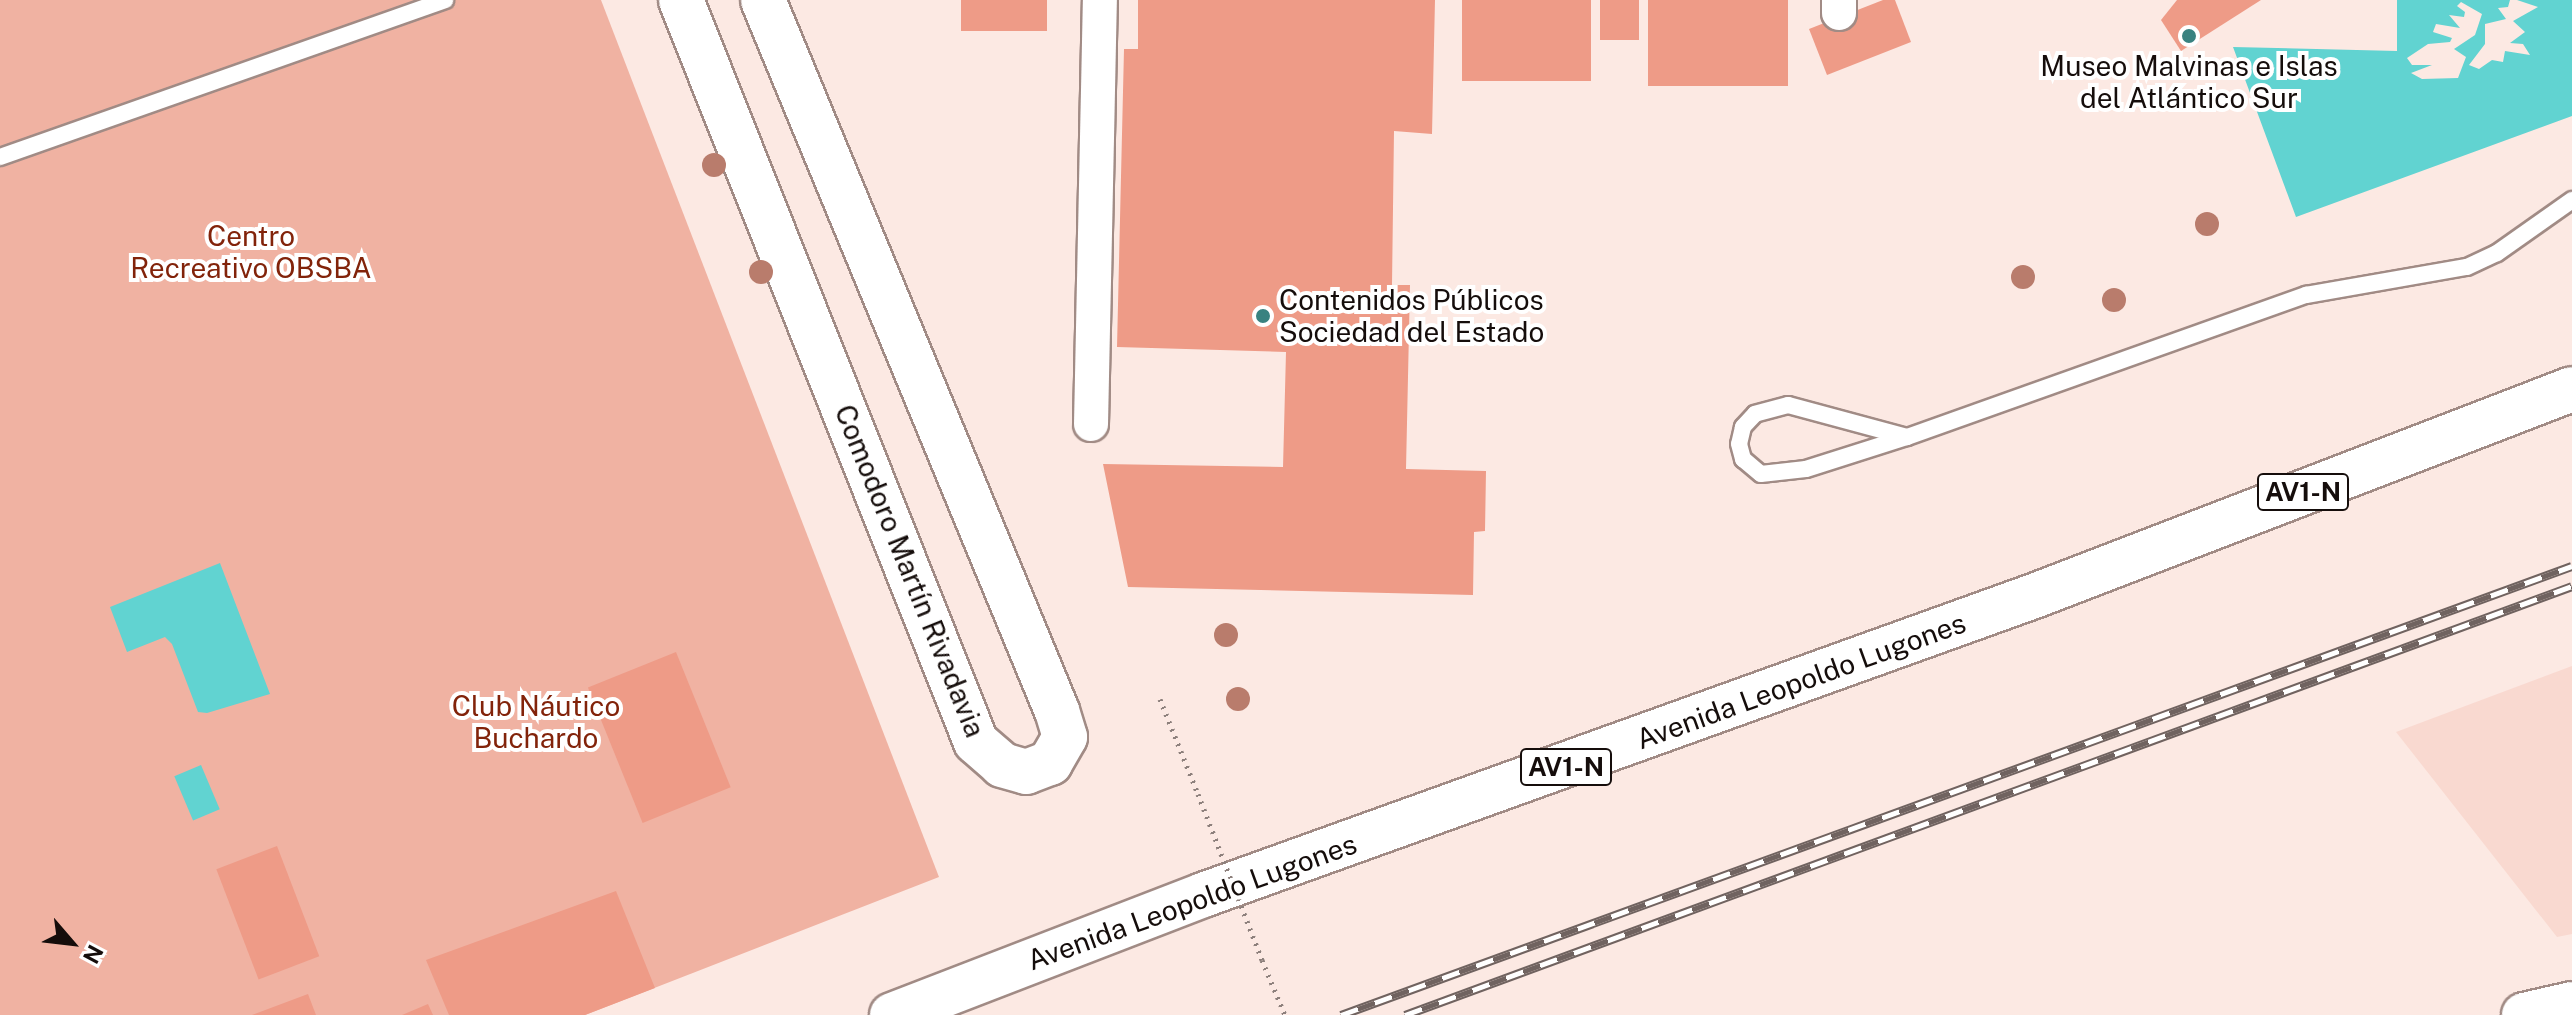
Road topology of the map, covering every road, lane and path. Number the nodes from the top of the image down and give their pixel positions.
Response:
1 (681, 0) edge
2 (763, 0) edge
3 (1100, 0) edge
4 (442, 1) edge
5 (0, 157) edge
6 (2572, 200) edge
7 (2572, 389) edge
8 (1091, 424) dead end
9 (1907, 437) junction
10 (1160, 699) dead end
11 (2572, 1004) edge
12 (892, 1015) edge
13 (1285, 1015) edge
14 (2524, 1015) edge

1 - 2 main road, Comodoro Martín Rivadavia
3 - 8 street
4 - 5 lane
6 - 9 lane
7 - 12 main road, Avenida Leopoldo Lugones / AV1-N
9 - 9 lane
10 - 13 path, bridge
11 - 14 main road

